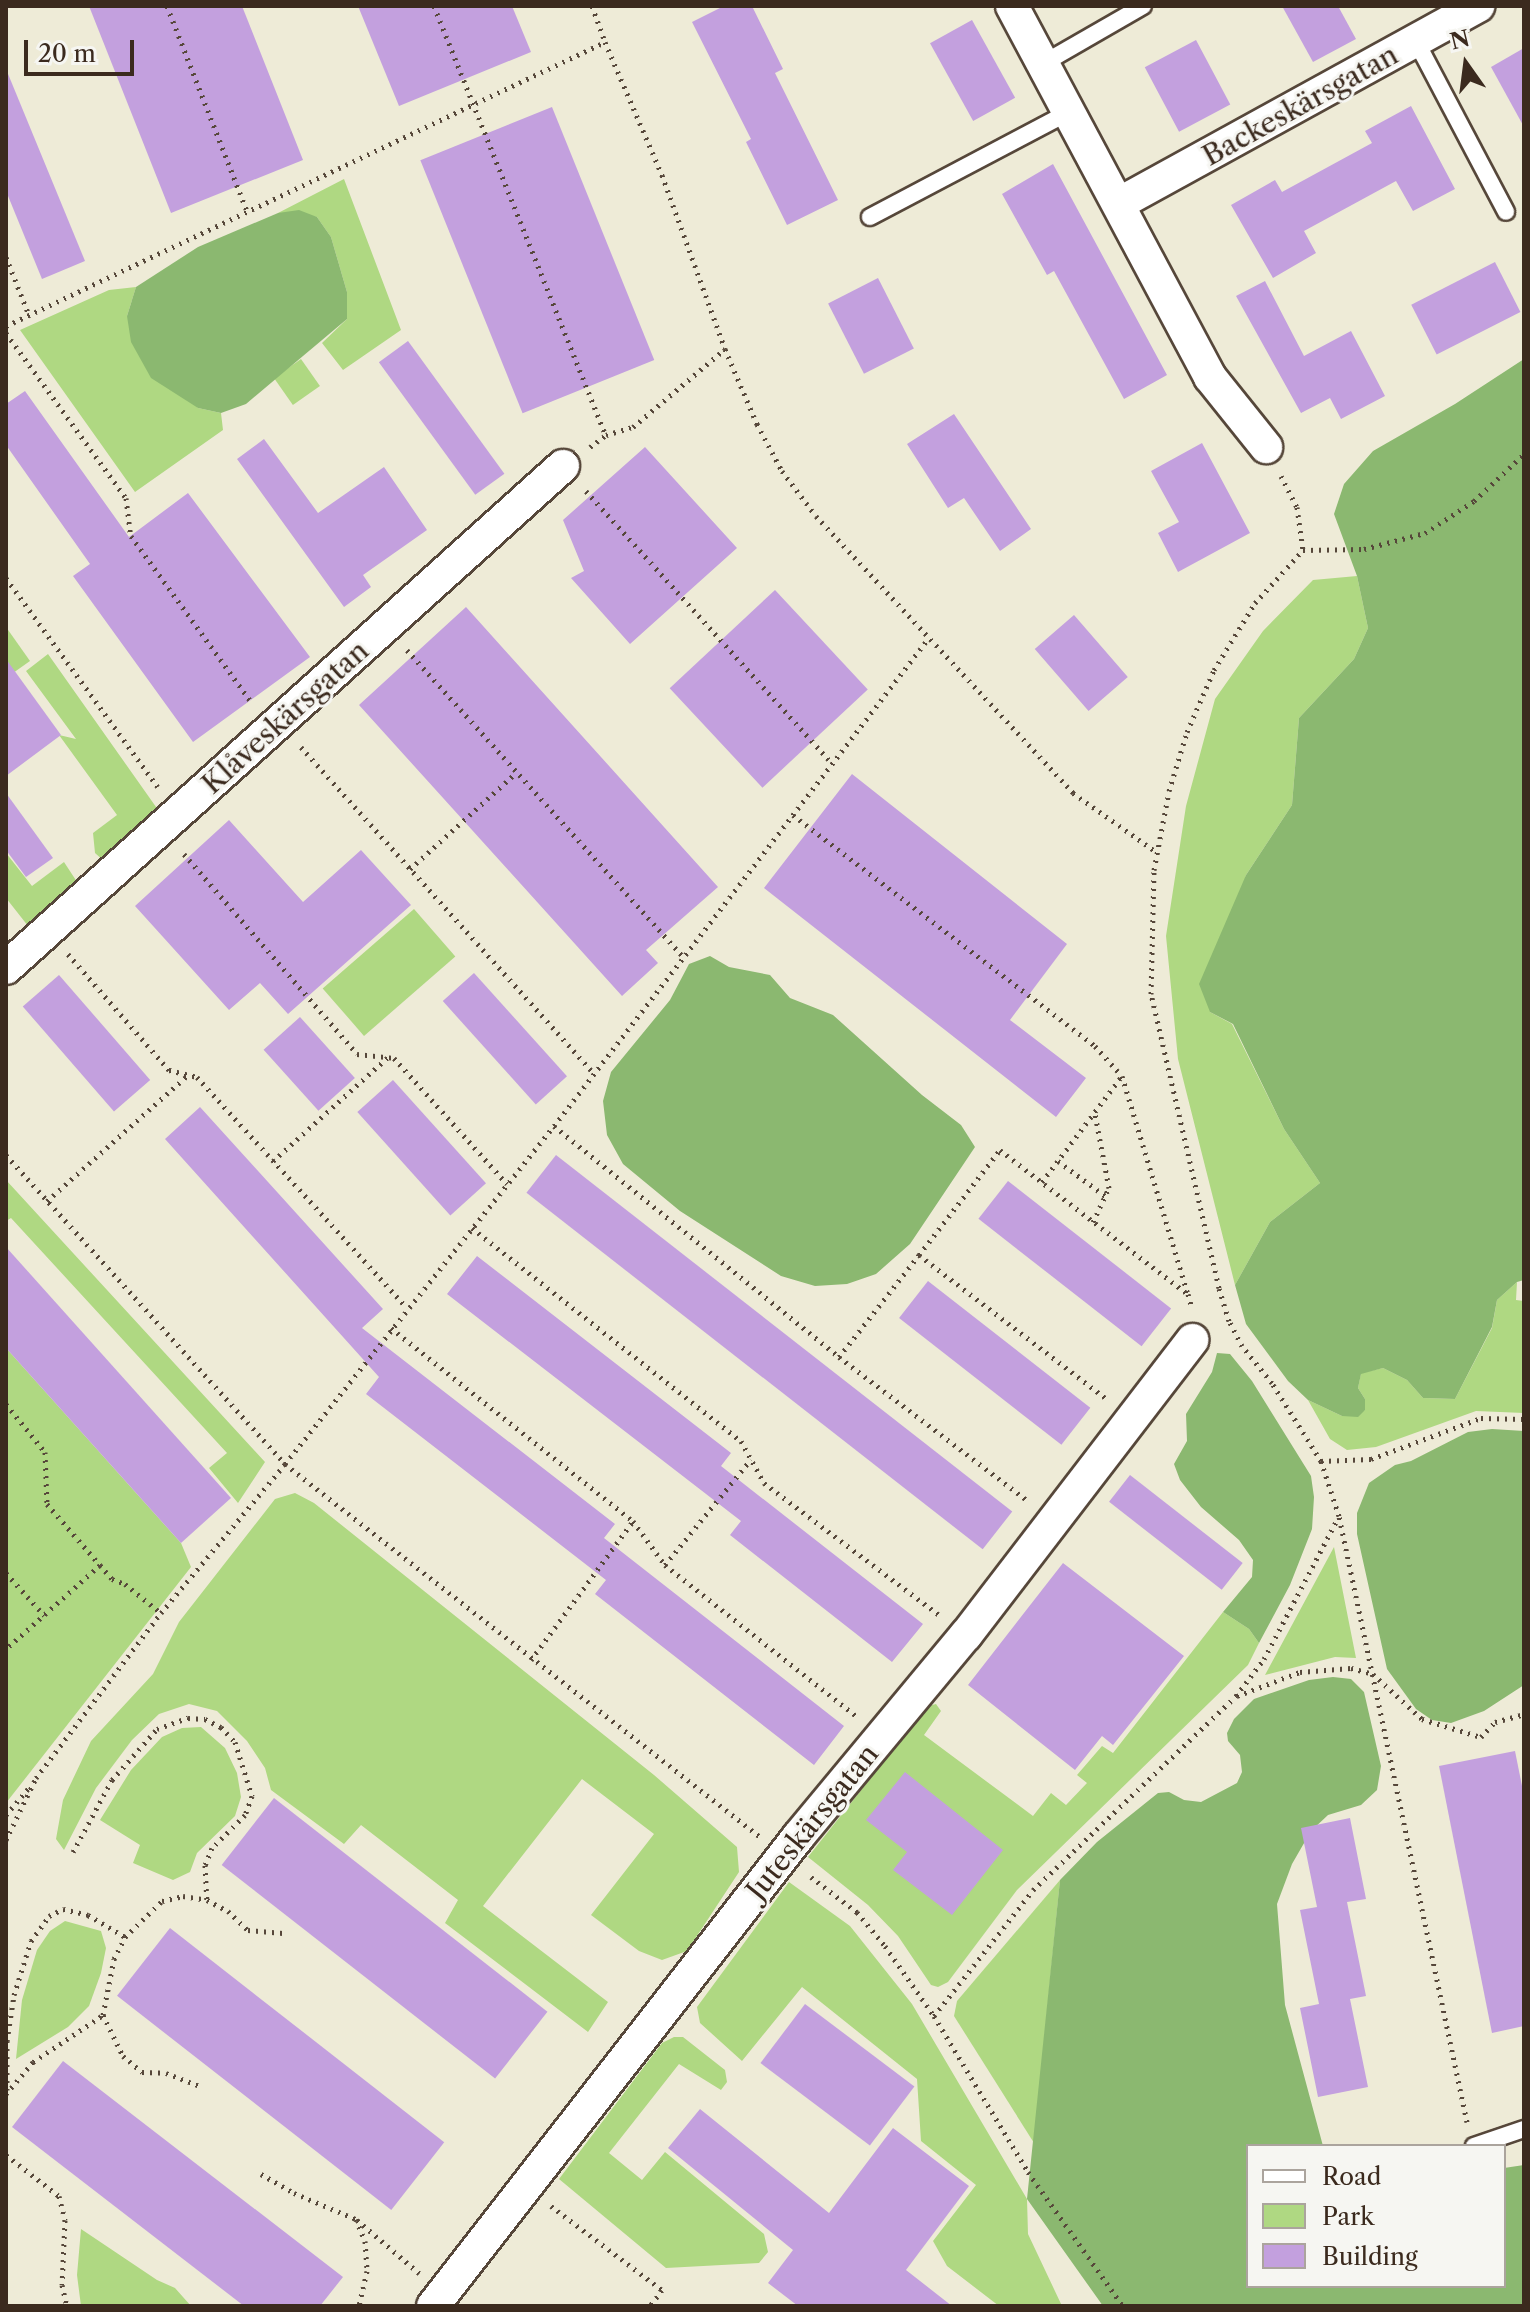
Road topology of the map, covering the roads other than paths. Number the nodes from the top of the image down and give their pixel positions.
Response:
1 (1012, 6) edge
2 (1143, 6) edge
3 (1478, 6) edge
4 (1416, 41) junction
5 (1044, 63) junction
6 (1071, 111) junction
7 (1120, 203) junction
8 (1506, 212) dead end
9 (870, 217) dead end
10 (1266, 447) road end
11 (563, 466) road end
12 (6, 968) edge
13 (1192, 1340) road end
14 (1524, 2129) edge
15 (1471, 2138) edge
16 (430, 2292) edge

1 - 5 street
2 - 5 lane
3 - 4 street, Backeskärsgatan
4 - 7 street, Backeskärsgatan
4 - 8 lane
5 - 6 street
6 - 7 street
6 - 9 lane
7 - 10 street
11 - 12 street, Klåveskärsgatan
13 - 16 street, Juteskärsgatan
14 - 15 lane

